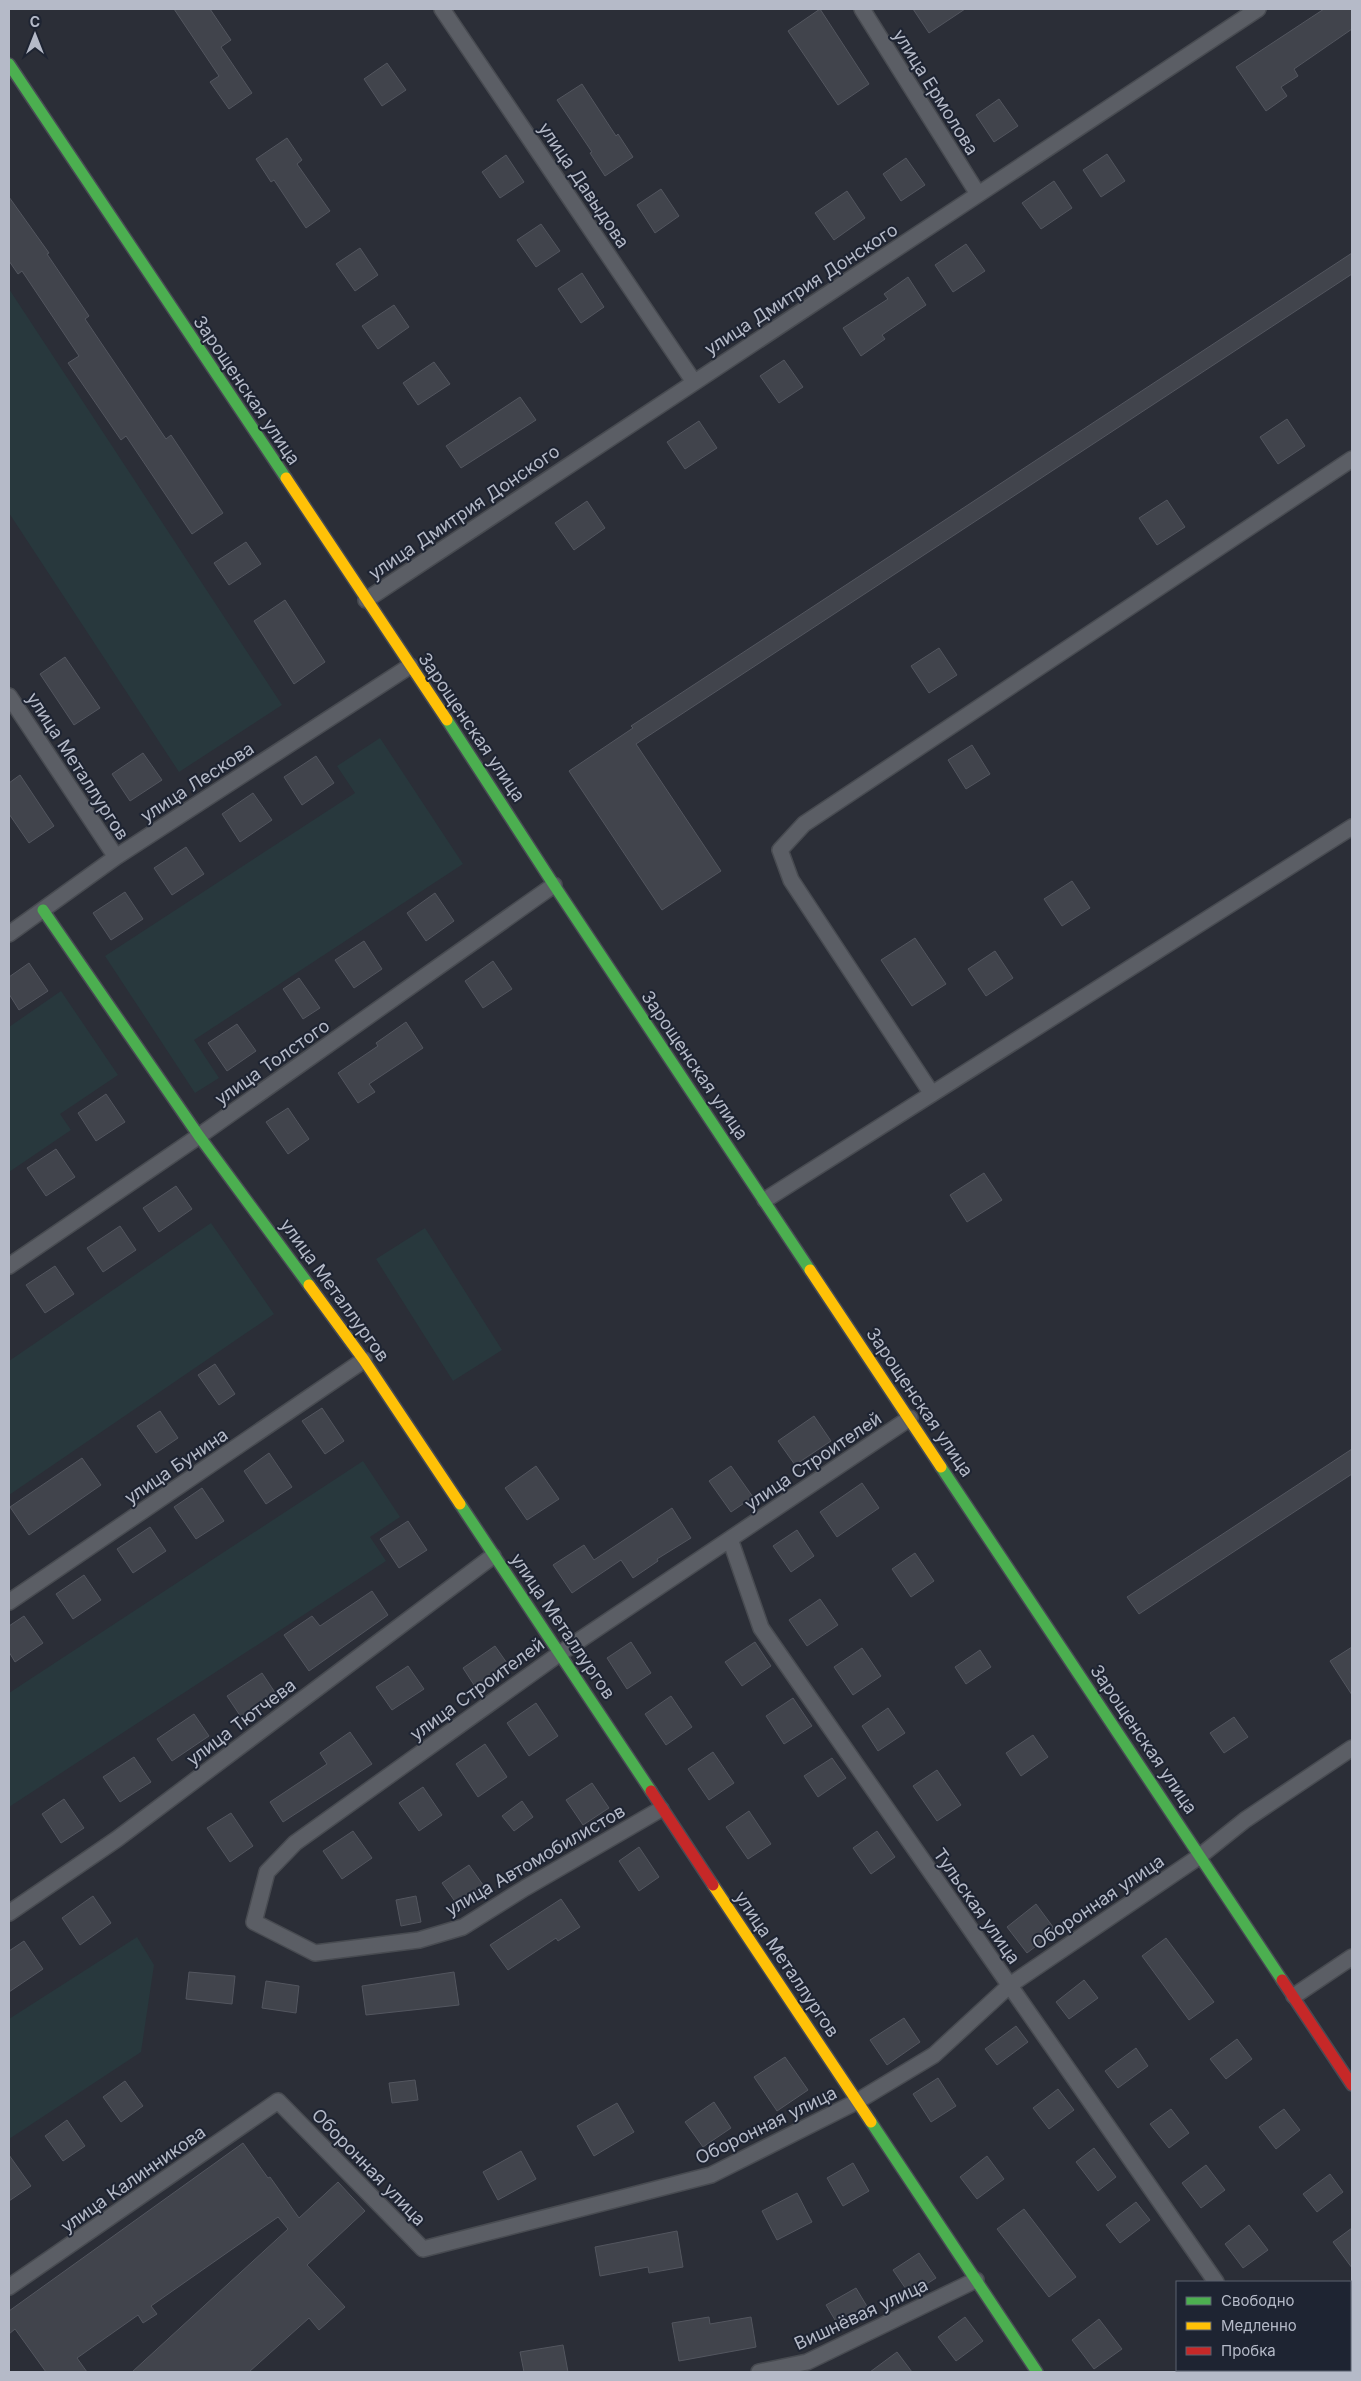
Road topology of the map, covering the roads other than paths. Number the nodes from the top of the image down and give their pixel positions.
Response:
1 (442, 9) edge
2 (862, 9) edge
3 (1258, 9) edge
4 (9, 64) edge
5 (978, 194) junction
6 (694, 382) junction
7 (1352, 459) edge
8 (366, 600) junction
9 (410, 666) junction
10 (9, 696) edge
11 (1352, 827) edge
12 (116, 857) junction
13 (554, 885) junction
14 (43, 910) junction
15 (9, 934) edge
16 (932, 1094) junction
17 (199, 1136) junction
18 (765, 1200) junction
19 (9, 1266) edge
20 (364, 1360) junction
21 (910, 1418) junction
22 (730, 1539) junction
23 (493, 1556) junction
24 (9, 1602) edge
25 (559, 1654) junction
26 (1352, 1748) edge
27 (661, 1809) junction
28 (1200, 1856) junction
29 (9, 1913) edge
30 (254, 1922) joint
31 (1352, 1957) edge
32 (1010, 1985) junction
33 (1294, 1996) junction
34 (1352, 2085) edge
35 (278, 2101) joint
36 (856, 2102) junction
37 (976, 2280) junction
38 (1215, 2281) edge
39 (9, 2287) edge
40 (759, 2372) edge
41 (1037, 2372) edge

1 - 6 street, улица Давыдова
2 - 5 street, улица Ермолова
3 - 5 street, улица Дмитрия Донского
4 - 8 street, Зарощенская улица
5 - 6 street, улица Дмитрия Донского
6 - 8 street, улица Дмитрия Донского
7 - 16 street
8 - 9 street, Зарощенская улица
9 - 12 street, улица Лескова
9 - 13 street, Зарощенская улица
10 - 12 street, улица Металлургов
11 - 16 street
12 - 14 street, улица Лескова
13 - 17 street, улица Толстого
13 - 18 street, Зарощенская улица
14 - 15 street, улица Лескова
14 - 17 street, улица Металлургов
16 - 18 street
17 - 19 street, улица Толстого
17 - 20 street, улица Металлургов
18 - 21 street, Зарощенская улица
20 - 23 street, улица Металлургов
20 - 24 street, улица Бунина
21 - 22 street, улица Строителей
21 - 28 street, Зарощенская улица
22 - 25 street, улица Строителей
22 - 32 street, Тульская улица
23 - 25 street, улица Металлургов
23 - 29 street, улица Тютчева
25 - 27 street, улица Металлургов
25 - 30 street, улица Строителей
26 - 28 street, Оборонная улица
27 - 30 street, улица Автомобилистов
27 - 36 street, улица Металлургов
28 - 32 street, Оборонная улица
28 - 33 street, Зарощенская улица
31 - 33 street
32 - 36 street, Оборонная улица
32 - 38 street, Тульская улица
33 - 34 street, Зарощенская улица
35 - 36 street, Оборонная улица
35 - 39 street, улица Калинникова
36 - 37 street, улица Металлургов
37 - 40 street, Вишнёвая улица
37 - 41 street, улица Металлургов

